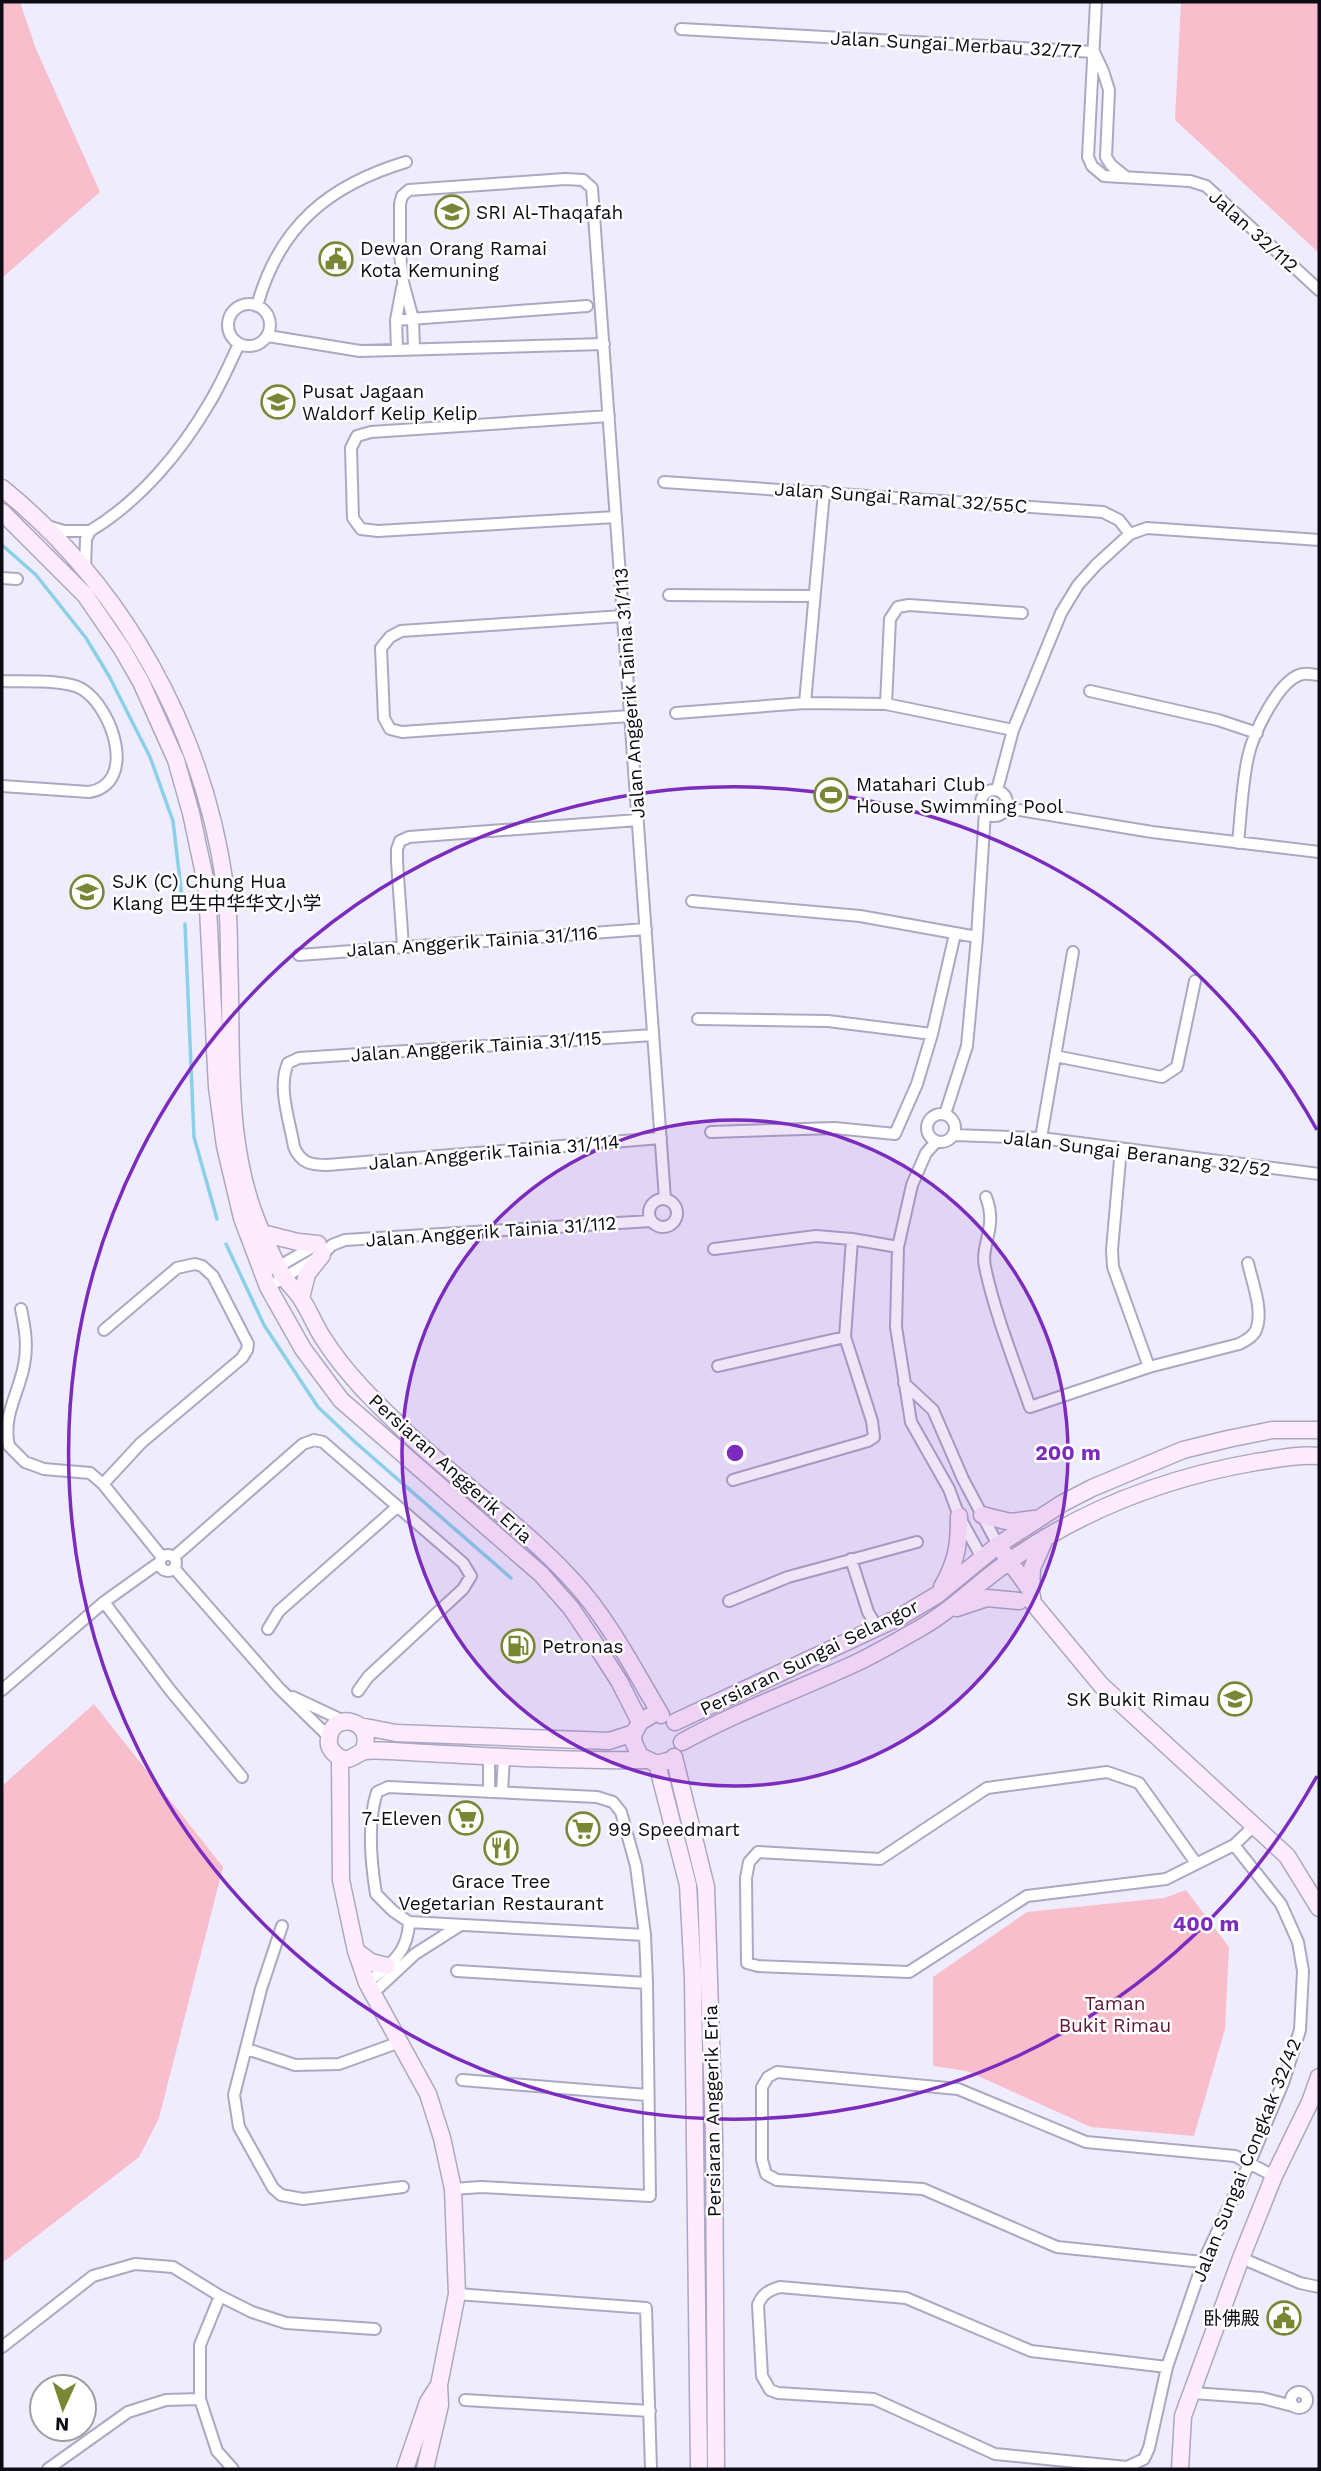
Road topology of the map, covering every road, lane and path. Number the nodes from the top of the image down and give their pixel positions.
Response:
1 (1096, 2) edge
2 (681, 29) dead end
3 (1094, 52) junction
4 (406, 162) dead end
5 (1126, 177) junction
6 (403, 282) junction
7 (600, 287) junction
8 (1319, 290) edge
9 (257, 306) junction
10 (587, 306) junction
11 (413, 319) junction
12 (396, 320) junction
13 (602, 326) junction
14 (268, 336) junction
15 (239, 344) junction
16 (604, 344) junction
17 (414, 349) junction
18 (397, 350) junction
19 (609, 416) junction
20 (664, 482) dead end
21 (2, 488) edge
22 (824, 492) junction
23 (2, 512) edge
24 (616, 517) junction
25 (44, 526) junction
26 (90, 531) junction
27 (1130, 534) junction
28 (1319, 540) edge
29 (85, 567) junction
30 (2, 578) edge
31 (17, 579) dead end
32 (669, 595) dead end
33 (814, 596) junction
34 (1022, 613) dead end
35 (623, 617) junction
36 (1319, 675) edge
37 (2, 681) edge
38 (1090, 691) dead end
39 (805, 703) junction
40 (886, 704) junction
41 (676, 713) dead end
42 (631, 716) junction
43 (1013, 730) junction
44 (1257, 733) junction
45 (2, 786) edge
46 (997, 790) junction
47 (1007, 808) junction
48 (985, 812) junction
49 (638, 820) junction
50 (1238, 843) junction
51 (1319, 852) edge
52 (692, 901) dead end
53 (646, 929) junction
54 (955, 934) junction
55 (977, 937) junction
56 (403, 946) junction
57 (1073, 952) dead end
58 (299, 955) dead end
59 (1195, 981) dead end
60 (698, 1019) dead end
61 (932, 1034) junction
62 (653, 1035) junction
63 (1055, 1056) junction
64 (945, 1114) junction
65 (711, 1132) dead end
66 (954, 1135) junction
67 (661, 1138) junction
68 (1041, 1138) junction
69 (936, 1142) junction
70 (1121, 1149) junction
71 (327, 1165) joint
72 (1319, 1174) edge
73 (986, 1198) dead end
74 (665, 1199) junction
75 (651, 1222) junction
76 (262, 1233) junction
77 (852, 1239) junction
78 (898, 1247) junction
79 (324, 1248) junction
80 (714, 1249) dead end
81 (1248, 1264) dead end
82 (281, 1272) junction
83 (265, 1281) junction
84 (301, 1298) junction
85 (21, 1309) dead end
86 (104, 1330) dead end
87 (845, 1337) junction
88 (718, 1366) dead end
89 (1149, 1367) junction
90 (904, 1383) junction
91 (1319, 1430) edge
92 (946, 1437) junction
93 (925, 1449) junction
94 (1319, 1456) edge
95 (733, 1480) dead end
96 (103, 1484) junction
97 (397, 1507) junction
98 (982, 1515) junction
99 (959, 1516) junction
100 (1041, 1517) junction
101 (1048, 1535) junction
102 (917, 1542) dead end
103 (998, 1545) junction
104 (851, 1559) junction
105 (982, 1559) junction
106 (167, 1561) junction
107 (1009, 1561) junction
108 (994, 1572) junction
109 (937, 1595) junction
110 (1028, 1598) junction
111 (730, 1601) dead end
112 (104, 1602) junction
113 (946, 1612) junction
114 (877, 1627) junction
115 (268, 1629) dead end
116 (279, 1688) junction
117 (2, 1690) edge
118 (358, 1691) dead end
119 (668, 1718) junction
120 (344, 1721) junction
121 (360, 1727) junction
122 (637, 1727) junction
123 (329, 1737) junction
124 (678, 1749) junction
125 (353, 1756) junction
126 (496, 1757) junction
127 (652, 1762) junction
128 (242, 1777) dead end
129 (489, 1791) junction
130 (502, 1792) junction
131 (1255, 1825) junction
132 (1234, 1845) junction
133 (1196, 1863) junction
134 (1319, 1908) edge
135 (410, 1922) junction
136 (282, 1926) dead end
137 (459, 1926) junction
138 (645, 1935) junction
139 (356, 1951) junction
140 (387, 1966) junction
141 (457, 1971) dead end
142 (647, 1983) junction
143 (370, 1989) junction
144 (400, 2042) junction
145 (247, 2049) junction
146 (1319, 2077) edge
147 (462, 2080) dead end
148 (647, 2095) junction
149 (1250, 2162) junction
150 (1274, 2176) junction
151 (402, 2187) dead end
152 (453, 2189) junction
153 (1241, 2258) junction
154 (1203, 2262) junction
155 (1319, 2287) edge
156 (457, 2294) junction
157 (220, 2296) junction
158 (375, 2329) dead end
159 (2, 2347) edge
160 (1167, 2367) junction
161 (439, 2385) junction
162 (1193, 2393) junction
163 (1262, 2398) junction
164 (200, 2399) junction
165 (465, 2400) dead end
166 (650, 2411) junction
167 (48, 2469) edge
168 (233, 2469) edge
169 (405, 2469) edge
170 (425, 2469) edge
171 (651, 2469) edge
172 (699, 2469) edge
173 (716, 2469) edge
174 (1180, 2469) edge

1 - 3 street, Jalan 32/112
2 - 3 street, Jalan Sungai Merbau 32/77
3 - 5 street, Jalan Sungai Merbau 32/77
3 - 5 street, Jalan 32/112
4 - 9 street
5 - 8 street, Jalan 32/112
6 - 7 street, Jalan Anggerik Tainia 31/113
6 - 11 street
6 - 12 street
7 - 10 street
7 - 13 street, Jalan Anggerik Tainia 31/113
9 - 14 street
9 - 15 street
10 - 11 street
10 - 13 street
11 - 12 street
11 - 17 street
12 - 18 street
13 - 16 street, Jalan Anggerik Tainia 31/113
14 - 15 street
14 - 18 street
15 - 26 street
16 - 17 street
16 - 19 street, Jalan Anggerik Tainia 31/113
17 - 18 street
19 - 24 street, Jalan Anggerik Tainia 31/113
19 - 24 street
20 - 22 street, Jalan Sungai Ramal 32/55C
21 - 25 main road, Persiaran Anggerik Eria
22 - 27 street, Jalan Sungai Ramal 32/55C
22 - 33 street
23 - 83 main road, Persiaran Anggerik Eria
24 - 35 street, Jalan Anggerik Tainia 31/113
25 - 26 street
25 - 29 main road, Persiaran Anggerik Eria
26 - 29 street
27 - 28 street
27 - 43 street
29 - 76 main road, Persiaran Anggerik Eria
30 - 31 street
32 - 33 street
33 - 39 street
34 - 40 street
35 - 42 street, Jalan Anggerik Tainia 31/113
35 - 42 street
36 - 44 street
37 - 45 street
38 - 44 street
39 - 40 street
39 - 41 street
40 - 43 street
42 - 49 street, Jalan Anggerik Tainia 31/113
43 - 46 street
44 - 50 street
46 - 47 street
46 - 48 street
47 - 48 street
47 - 50 street
48 - 55 street
49 - 53 street, Jalan Anggerik Tainia 31/113
49 - 56 street
50 - 51 street
52 - 54 street
53 - 56 street, Jalan Anggerik Tainia 31/116
53 - 62 street, Jalan Anggerik Tainia 31/113
54 - 55 street
54 - 61 street
55 - 64 street
56 - 58 street, Jalan Anggerik Tainia 31/116
57 - 63 street
59 - 63 street
60 - 61 street
61 - 65 street
62 - 67 street, Jalan Anggerik Tainia 31/113
62 - 71 street, Jalan Anggerik Tainia 31/115
63 - 68 street
64 - 66 street
64 - 69 street
66 - 68 street, Jalan Sungai Beranang 32/52
66 - 69 street
67 - 71 street, Jalan Anggerik Tainia 31/114
67 - 74 street, Jalan Anggerik Tainia 31/113
68 - 70 street, Jalan Sungai Beranang 32/52
69 - 78 street
70 - 72 street, Jalan Sungai Beranang 32/52
70 - 89 street
73 - 89 street
74 - 75 street
74 - 75 street
75 - 79 street, Jalan Anggerik Tainia 31/112
76 - 79 main road
76 - 82 main road, Persiaran Anggerik Eria
77 - 78 street
77 - 80 street
77 - 87 street
78 - 90 street
79 - 82 street, Jalan Anggerik Tainia 31/112
79 - 84 main road
81 - 89 street
82 - 83 street, Jalan Anggerik Tainia 31/112
82 - 84 main road, Persiaran Anggerik Eria
83 - 122 main road, Persiaran Anggerik Eria
84 - 119 main road, Persiaran Anggerik Eria
85 - 96 street
86 - 96 street
87 - 88 street
87 - 95 street
90 - 92 street
90 - 93 street
91 - 100 main road, Persiaran Sungai Selangor
92 - 93 street
92 - 98 street
93 - 99 street
94 - 101 main road, Persiaran Sungai Selangor
96 - 106 street
97 - 106 street
97 - 115 street
97 - 118 street
98 - 100 main road
98 - 103 street
99 - 105 street
99 - 109 main road
100 - 103 main road, Persiaran Sungai Selangor
101 - 107 main road, Persiaran Sungai Selangor
101 - 110 main road
102 - 104 street
103 - 105 main road, Persiaran Sungai Selangor
103 - 107 main road
104 - 111 street
104 - 114 street
105 - 108 main road
105 - 109 main road, Persiaran Sungai Selangor
106 - 112 street
106 - 116 street
107 - 108 main road, Persiaran Sungai Selangor
107 - 110 main road
108 - 110 main road
108 - 113 main road, Persiaran Sungai Selangor
109 - 114 main road, Persiaran Sungai Selangor
110 - 113 main road
110 - 131 main road
112 - 117 street
112 - 128 street
113 - 124 main road, Persiaran Sungai Selangor
114 - 119 main road, Persiaran Sungai Selangor
116 - 120 street
116 - 123 street
119 - 122 main road
119 - 124 main road
120 - 121 main road
120 - 123 main road
121 - 122 main road
121 - 125 main road
122 - 127 main road
123 - 125 main road
124 - 127 main road
124 - 173 main road, Persiaran Anggerik Eria
125 - 126 main road
125 - 139 main road
126 - 127 main road
126 - 129 street
126 - 130 street
127 - 172 main road, Persiaran Anggerik Eria
129 - 130 street
129 - 135 street
130 - 138 street
131 - 132 street
131 - 134 main road
132 - 133 street
132 - 149 street, Jalan Sungai Congkak 32/42
133 - 133 street
135 - 137 street
135 - 140 street
136 - 145 street
137 - 138 street
137 - 143 street
138 - 142 street
139 - 140 main road
139 - 143 main road
140 - 143 street
141 - 142 street
142 - 148 street
143 - 144 main road
144 - 145 street
144 - 152 main road
145 - 151 street
146 - 150 main road
147 - 148 street
148 - 152 street
149 - 150 street
149 - 154 street, Jalan Sungai Congkak 32/42
149 - 154 street
150 - 153 main road
152 - 156 main road
153 - 155 street
153 - 162 main road
154 - 160 street, Jalan Sungai Congkak 32/42
156 - 161 main road
156 - 166 street
157 - 158 street
157 - 159 street
157 - 164 street
160 - 160 street, Jalan Sungai Congkak 32/42
161 - 169 main road
161 - 170 main road
162 - 163 street
162 - 174 main road
163 - 163 street
164 - 167 street
164 - 168 street
165 - 166 street
166 - 171 street

